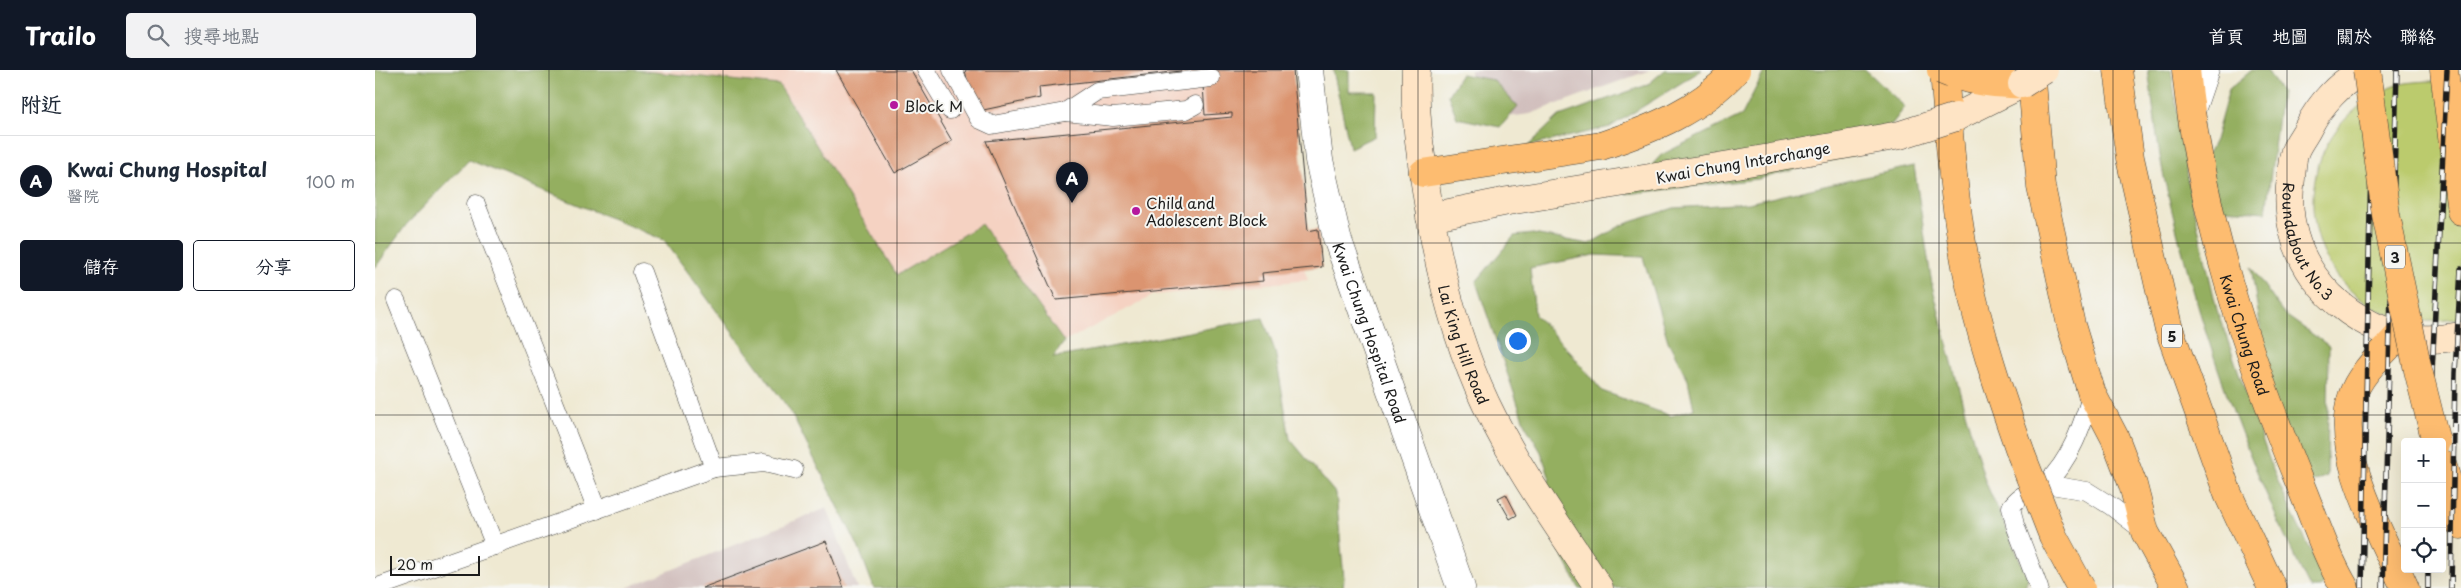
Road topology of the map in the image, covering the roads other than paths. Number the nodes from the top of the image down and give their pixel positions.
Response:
1 (926, 70) edge
2 (952, 70) edge
3 (1309, 70) edge
4 (1416, 70) edge
5 (1736, 70) edge
6 (1943, 70) edge
7 (2118, 70) edge
8 (2186, 70) edge
9 (2210, 70) edge
10 (2364, 70) edge
11 (2444, 70) edge
12 (2032, 75) edge
13 (1211, 78) dead end
14 (1195, 105) dead end
15 (950, 110) dead end
16 (1065, 112) junction
17 (2191, 124) junction
18 (1423, 173) junction
19 (475, 204) dead end
20 (2461, 211) edge
21 (1430, 217) junction
22 (642, 272) dead end
23 (396, 300) dead end
24 (2398, 336) junction
25 (2461, 336) edge
26 (2092, 394) junction
27 (2435, 438) edge
28 (714, 468) junction
29 (793, 470) dead end
30 (2446, 477) edge
31 (2045, 484) junction
32 (597, 510) junction
33 (2461, 525) edge
34 (2145, 532) junction
35 (495, 546) junction
36 (375, 588) edge
37 (1461, 588) edge
38 (1599, 588) edge
39 (2039, 588) edge
40 (2081, 588) edge
41 (2176, 588) edge
42 (2272, 588) edge
43 (2345, 588) edge
44 (2405, 588) edge

1 - 15 lane
2 - 16 lane
3 - 37 street, Kwai Chung Hospital Road
4 - 18 main road, Lai King Hill Road
5 - 18 highway, bridge
6 - 12 highway, bridge
6 - 40 highway, bridge
7 - 42 highway, 5
8 - 17 highway, Kwai Chung Road
9 - 17 lane
10 - 24 main road, Roundabout No.3
10 - 27 highway, 3, bridge
11 - 20 highway
12 - 21 main road, Kwai Chung Interchange, bridge
12 - 26 highway
13 - 16 lane
14 - 16 lane
17 - 43 highway, Kwai Chung Road
18 - 21 main road, Lai King Hill Road
19 - 32 lane
21 - 38 main road, Lai King Hill Road
22 - 28 lane
23 - 35 lane
24 - 25 main road, Roundabout No.3
24 - 44 highway
26 - 31 lane
26 - 34 highway
28 - 29 lane
28 - 32 lane
30 - 33 highway
31 - 34 lane
31 - 39 lane
32 - 35 lane
34 - 41 highway
35 - 36 lane

